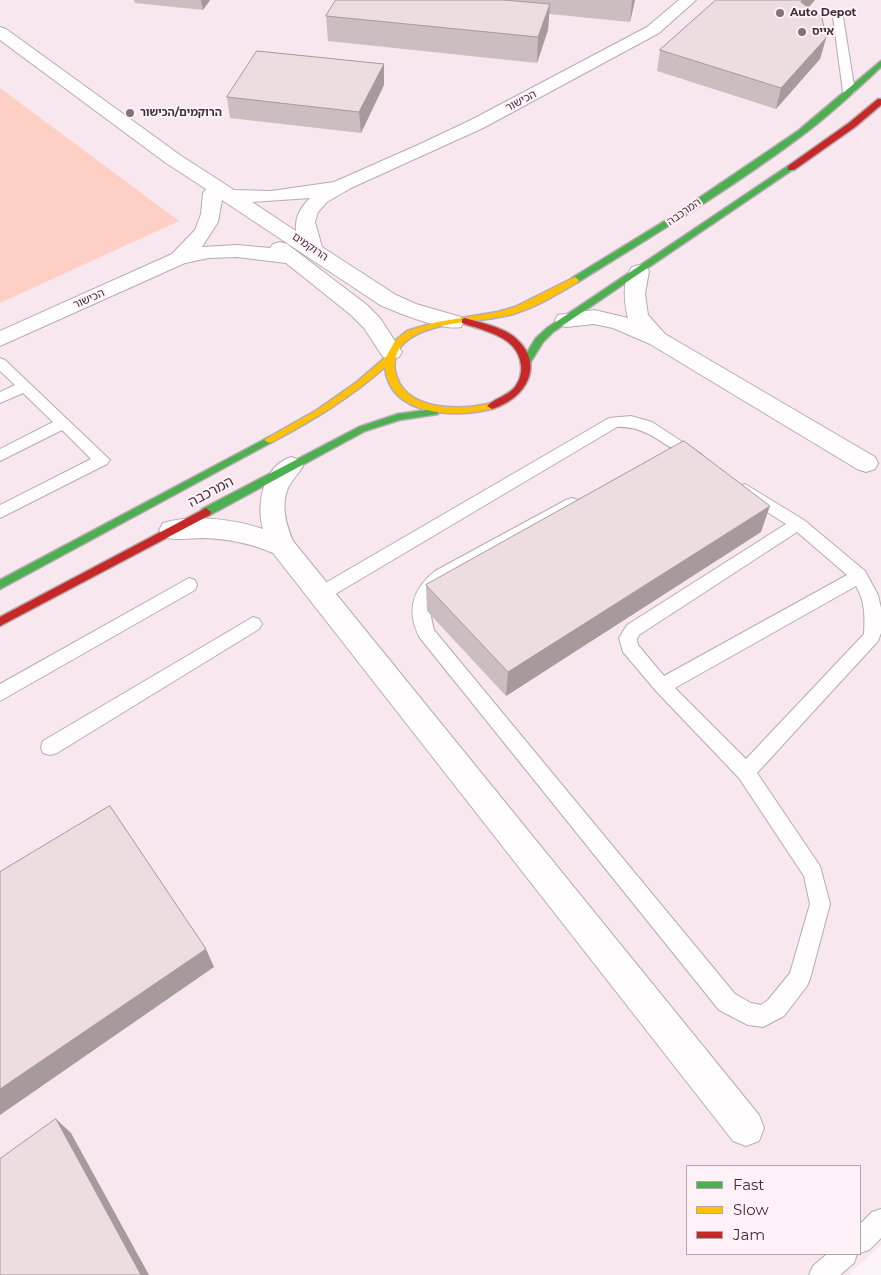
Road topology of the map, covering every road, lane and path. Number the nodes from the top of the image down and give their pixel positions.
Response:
1 (688, 0) edge
2 (838, 17) dead end
3 (0, 32) edge
4 (881, 63) edge
5 (849, 92) junction
6 (881, 101) edge
7 (344, 184) junction
8 (222, 194) junction
9 (304, 254) junction
10 (179, 258) junction
11 (639, 271) junction
12 (566, 320) junction
13 (459, 322) junction
14 (0, 339) edge
15 (658, 339) junction
16 (390, 356) junction
17 (527, 361) junction
18 (0, 363) edge
19 (24, 386) junction
20 (0, 398) edge
21 (444, 411) junction
22 (64, 423) junction
23 (678, 446) junction
24 (661, 455) edge
25 (0, 456) edge
26 (866, 463) dead end
27 (291, 466) junction
28 (710, 467) edge
29 (734, 482) edge
30 (585, 497) edge
31 (0, 512) edge
32 (798, 524) junction
33 (172, 530) junction
34 (282, 546) junction
35 (859, 576) junction
36 (189, 585) dead end
37 (0, 586) edge
38 (321, 594) junction
39 (0, 622) edge
40 (253, 624) dead end
41 (662, 686) junction
42 (0, 693) edge
43 (50, 747) dead end
44 (746, 772) junction
45 (746, 1128) dead end
46 (881, 1221) edge
47 (861, 1239) edge
48 (844, 1255) edge
49 (822, 1275) edge

1 - 7 street, הכישור
2 - 5 lane
3 - 8 street, הרוקמים
4 - 5 street, המרכבה
5 - 13 street, המרכבה
6 - 11 street, המרכבה
7 - 8 street, הכישור
7 - 9 street, הכישור
8 - 9 street, הרוקמים
8 - 10 street, הכישור
9 - 10 street, הכישור
9 - 13 street, הרוקמים
9 - 16 street, הרוקמים
10 - 14 street, הכישור
11 - 12 street, המרכבה
11 - 15 street
12 - 15 street
12 - 17 street, המרכבה
13 - 16 street
13 - 17 street
15 - 26 street
16 - 21 street
16 - 37 street, המרכבה
17 - 21 street
18 - 19 lane
19 - 20 lane
19 - 22 lane
21 - 27 street, המרכבה
22 - 25 lane
22 - 31 lane
23 - 24 lane
23 - 28 lane
23 - 38 lane
27 - 33 street, המרכבה
27 - 34 street
29 - 32 lane
30 - 44 lane
32 - 35 lane
32 - 41 lane
33 - 34 street
33 - 39 street, המרכבה
34 - 38 street
35 - 41 lane
35 - 44 lane
36 - 42 lane
38 - 45 street
40 - 43 lane
41 - 44 lane
46 - 47 lane
48 - 49 lane

